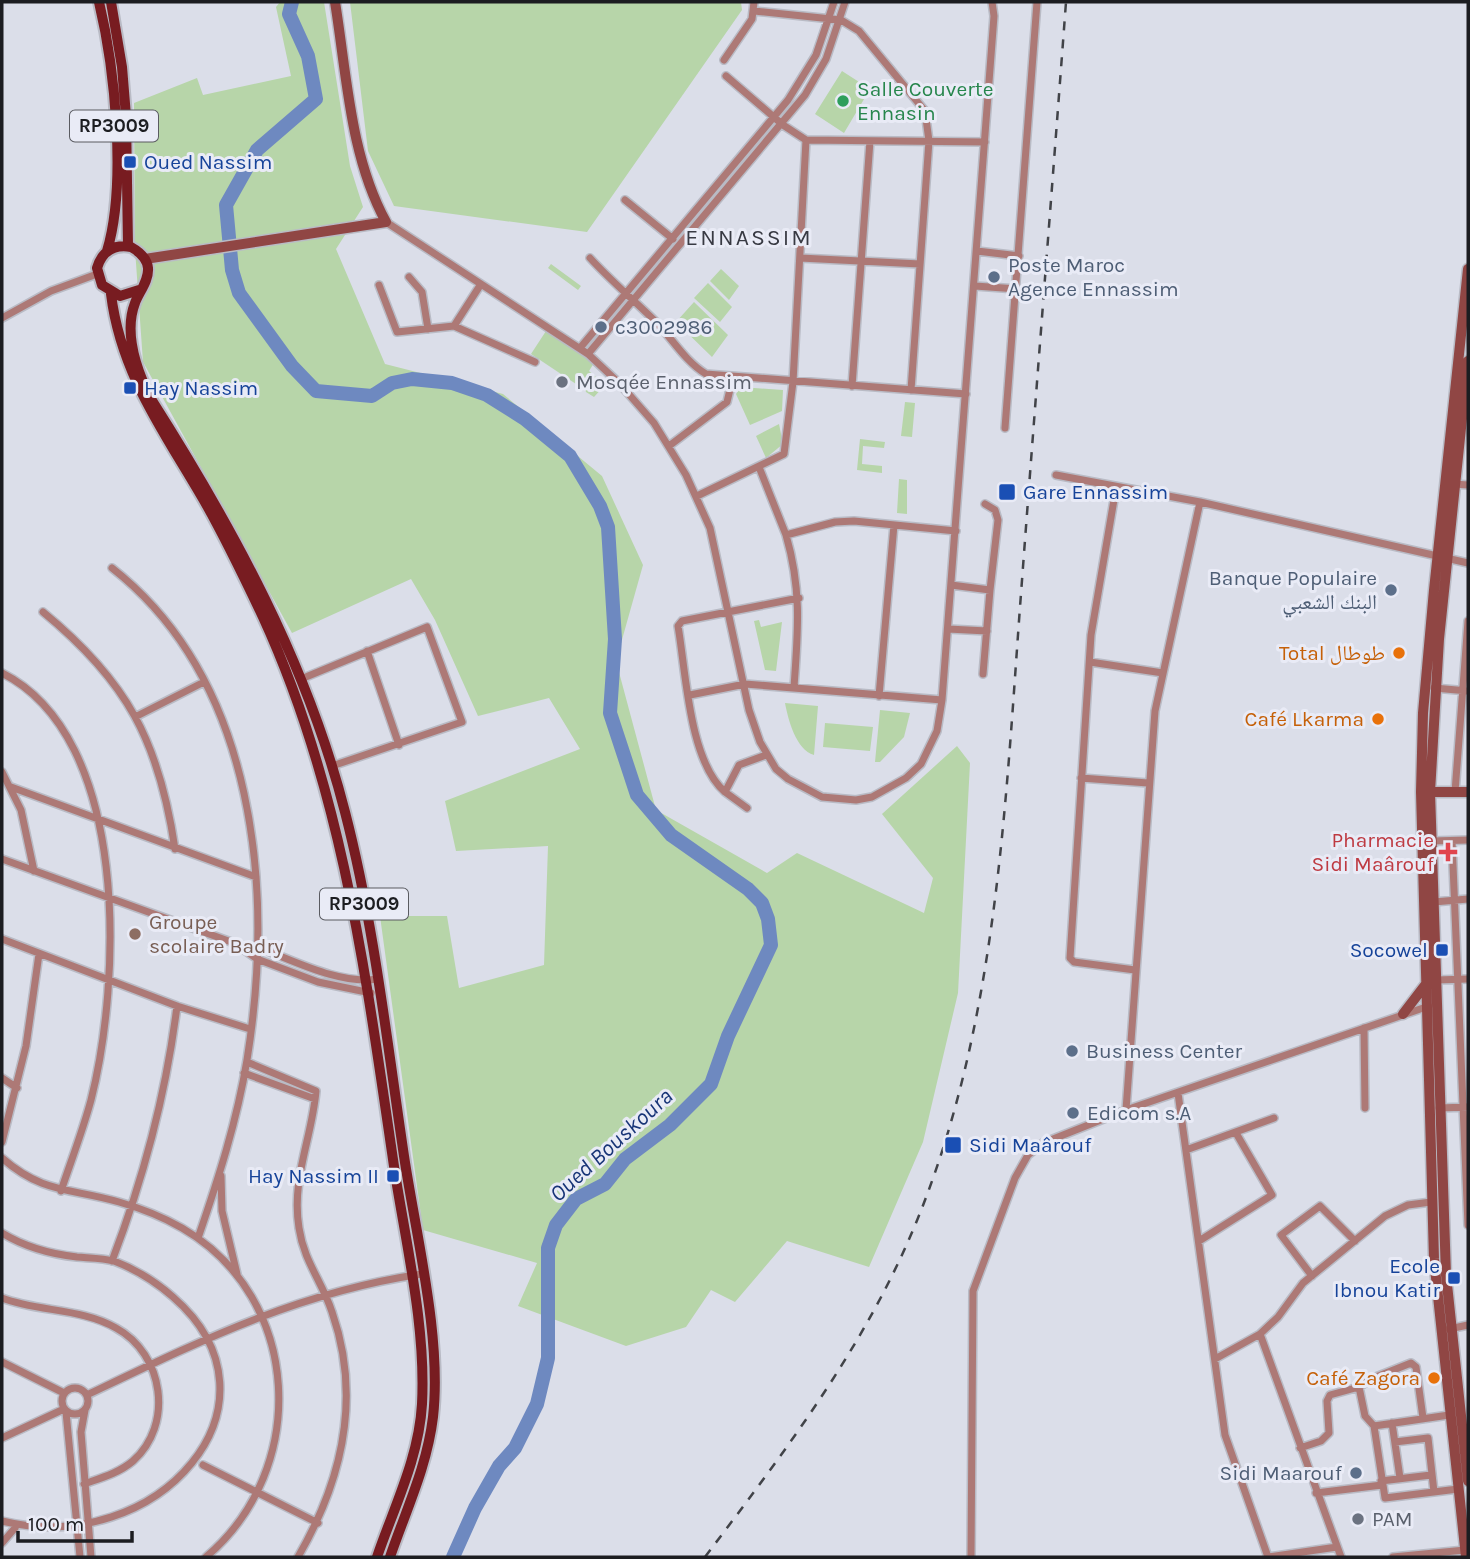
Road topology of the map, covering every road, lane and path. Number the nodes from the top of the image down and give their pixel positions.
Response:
1 (99, 2) edge
2 (111, 2) edge
3 (335, 2) edge
4 (754, 2) edge
5 (834, 2) edge
6 (845, 2) edge
7 (992, 2) edge
8 (1037, 2) edge
9 (754, 11) junction
10 (831, 18) junction
11 (841, 20) junction
12 (724, 60) dead end
13 (726, 76) dead end
14 (774, 118) junction
15 (783, 125) junction
16 (806, 140) junction
17 (870, 141) junction
18 (929, 141) junction
19 (985, 142) junction
20 (625, 200) dead end
21 (386, 222) junction
22 (673, 239) junction
23 (128, 246) junction
24 (107, 251) junction
25 (977, 251) junction
26 (1019, 256) junction
27 (590, 258) dead end
28 (800, 258) junction
29 (861, 261) junction
30 (146, 263) junction
31 (920, 264) junction
32 (1468, 269) edge
33 (97, 274) junction
34 (409, 277) dead end
35 (481, 284) junction
36 (379, 285) dead end
37 (975, 286) junction
38 (1017, 289) junction
39 (139, 290) junction
40 (111, 294) junction
41 (624, 295) junction
42 (634, 302) junction
43 (1465, 314) edge
44 (2, 318) edge
45 (454, 326) junction
46 (428, 329) junction
47 (584, 351) junction
48 (1468, 361) edge
49 (535, 362) dead end
50 (733, 377) junction
51 (793, 382) junction
52 (852, 386) junction
53 (911, 390) junction
54 (966, 394) junction
55 (1462, 397) edge
56 (1464, 422) edge
57 (1005, 428) dead end
58 (668, 446) junction
59 (759, 467) junction
60 (1056, 475) dead end
61 (1454, 484) junction
62 (1468, 485) edge
63 (1116, 488) junction
64 (696, 496) junction
65 (1200, 502) junction
66 (985, 504) dead end
67 (894, 525) junction
68 (956, 531) junction
69 (786, 536) junction
70 (1442, 558) junction
71 (1468, 563) edge
72 (112, 568) dead end
73 (951, 585) junction
74 (990, 590) junction
75 (799, 598) junction
76 (43, 612) dead end
77 (730, 612) junction
78 (1468, 623) edge
79 (948, 629) junction
80 (987, 631) junction
81 (1467, 642) edge
82 (367, 651) junction
83 (1090, 662) junction
84 (2, 673) edge
85 (1163, 673) junction
86 (983, 674) dead end
87 (301, 679) junction
88 (204, 681) junction
89 (745, 684) junction
90 (794, 687) junction
91 (1431, 688) junction
92 (1466, 691) edge
93 (690, 695) junction
94 (879, 696) junction
95 (942, 701) junction
96 (137, 716) junction
97 (1465, 717) edge
98 (400, 745) junction
99 (766, 755) junction
100 (1459, 762) junction
101 (1468, 762) edge
102 (332, 766) junction
103 (2, 772) edge
104 (1081, 778) junction
105 (1148, 783) junction
106 (11, 788) junction
107 (725, 792) junction
108 (1426, 792) junction
109 (1455, 792) junction
110 (1468, 792) edge
111 (747, 808) dead end
112 (99, 821) junction
113 (1468, 840) edge
114 (1432, 841) junction
115 (1452, 841) junction
116 (175, 849) junction
117 (2, 859) edge
118 (34, 871) junction
119 (256, 877) junction
120 (111, 898) junction
121 (1468, 899) edge
122 (1455, 900) junction
123 (1434, 902) junction
124 (2, 939) edge
125 (257, 947) junction
126 (244, 948) junction
127 (39, 954) junction
128 (257, 959) junction
129 (1135, 970) junction
130 (1458, 979) junction
131 (1468, 979) edge
132 (108, 980) junction
133 (372, 980) junction
134 (1431, 982) junction
135 (374, 993) junction
136 (1432, 1005) junction
137 (177, 1006) junction
138 (1403, 1014) junction
139 (1364, 1028) junction
140 (250, 1029) junction
141 (247, 1062) junction
142 (244, 1073) junction
143 (2, 1078) edge
144 (17, 1088) junction
145 (1178, 1093) junction
146 (315, 1099) junction
147 (1465, 1107) edge
148 (1365, 1108) dead end
149 (1439, 1108) junction
150 (1126, 1110) junction
151 (1274, 1118) dead end
152 (1236, 1133) junction
153 (2, 1142) edge
154 (1186, 1150) junction
155 (2, 1158) edge
156 (221, 1172) junction
157 (61, 1191) junction
158 (1431, 1202) junction
159 (133, 1207) junction
160 (1468, 1225) edge
161 (2, 1233) edge
162 (198, 1238) junction
163 (1199, 1241) junction
164 (1354, 1241) junction
165 (112, 1261) junction
166 (417, 1275) junction
167 (237, 1276) junction
168 (1312, 1276) junction
169 (326, 1295) junction
170 (2, 1298) edge
171 (262, 1314) junction
172 (1468, 1325) edge
173 (1447, 1329) junction
174 (1260, 1334) junction
175 (205, 1338) junction
176 (1215, 1359) junction
177 (2, 1362) edge
178 (151, 1364) junction
179 (1359, 1387) junction
180 (64, 1393) junction
181 (87, 1395) junction
182 (85, 1410) junction
183 (65, 1411) junction
184 (1449, 1415) junction
185 (1423, 1418) junction
186 (1392, 1423) junction
187 (1374, 1426) junction
188 (3, 1437) edge
189 (1395, 1442) junction
190 (1300, 1448) junction
191 (202, 1465) junction
192 (198, 1474) dead end
193 (1432, 1475) junction
194 (1401, 1478) junction
195 (1468, 1482) edge
196 (1381, 1483) junction
197 (84, 1484) junction
198 (1458, 1489) junction
199 (257, 1492) junction
200 (1434, 1492) junction
201 (1316, 1493) junction
202 (2, 1521) edge
203 (318, 1523) junction
204 (15, 1528) junction
205 (32, 1535) dead end
206 (100, 1541) dead end
207 (68, 1542) dead end
208 (79, 1543) junction
209 (90, 1543) junction
210 (2, 1544) edge
211 (1337, 1546) junction
212 (1466, 1547) edge
213 (1453, 1554) edge
214 (1420, 1556) edge
215 (80, 1557) edge
216 (92, 1557) edge
217 (206, 1557) edge
218 (298, 1557) edge
219 (377, 1557) edge
220 (390, 1557) edge
221 (971, 1557) edge
222 (1268, 1557) edge
223 (1341, 1557) edge
224 (1393, 1557) edge

1 - 24 main road, RP3009
2 - 23 main road, RP3009
3 - 21 street
4 - 9 street
5 - 10 street
6 - 11 street
7 - 19 street
8 - 26 street
9 - 10 street
9 - 12 street
10 - 11 street
10 - 14 street
11 - 15 street
11 - 18 street
13 - 14 street
14 - 15 street
14 - 22 street
15 - 16 street
15 - 42 street
16 - 17 street
16 - 28 street
17 - 18 street
17 - 29 street
18 - 19 street
18 - 31 street
19 - 25 street
20 - 22 street
21 - 30 street
21 - 35 street
22 - 41 street
23 - 24 main road
23 - 30 main road
24 - 33 main road, RP3009
25 - 26 street
25 - 37 street
26 - 38 street
27 - 41 street
28 - 29 street
28 - 51 street
29 - 31 street
29 - 52 street
30 - 39 main road, RP3009
31 - 53 street
32 - 43 street
33 - 40 main road, RP3009
33 - 44 street
34 - 46 street
35 - 45 street
35 - 47 street
36 - 46 street
37 - 38 street
37 - 54 street
38 - 57 street
39 - 40 main road
39 - 87 main road, RP3009
40 - 133 main road, RP3009
41 - 42 street
41 - 47 street
42 - 47 street
42 - 50 street
43 - 55 street
45 - 46 street
45 - 49 street
47 - 58 street
48 - 55 street
50 - 51 street
50 - 58 street
51 - 52 street
51 - 59 street
52 - 53 street
53 - 54 street
54 - 68 street
55 - 56 street
55 - 70 street
56 - 61 street
58 - 64 street
59 - 64 street
59 - 69 street
60 - 63 street
61 - 62 street
61 - 70 street
63 - 65 street
63 - 83 street
64 - 77 street
65 - 70 street
65 - 85 street
66 - 74 street
67 - 68 street
67 - 69 street
67 - 94 street
68 - 73 street
69 - 75 street
70 - 71 street
70 - 91 street
72 - 88 street
73 - 74 street
73 - 79 street
74 - 80 street
75 - 77 street
75 - 90 street
76 - 96 street
77 - 89 street
77 - 93 street
78 - 81 street
79 - 80 street
79 - 95 street
80 - 86 street
81 - 92 street
82 - 87 street
82 - 98 street
82 - 98 street
83 - 85 street
83 - 104 street
84 - 112 street
85 - 105 street
87 - 102 main road, RP3009
88 - 96 street
88 - 119 street
89 - 90 street
89 - 93 street
89 - 99 street
90 - 94 street
91 - 92 street
91 - 108 street
92 - 97 street
93 - 107 street
94 - 95 street
95 - 99 street
96 - 116 street
97 - 100 street
98 - 102 street
99 - 107 street
100 - 101 street
100 - 109 street
102 - 133 main road, RP3009
103 - 106 street
104 - 105 street
104 - 129 street
105 - 129 street
106 - 112 street
106 - 118 street
107 - 111 street
108 - 109 street
108 - 114 street
108 - 134 street
109 - 110 street
112 - 116 street
112 - 120 street
113 - 115 street
114 - 115 street
114 - 123 street
115 - 122 street
116 - 119 street
117 - 118 street
118 - 120 street
119 - 125 street
120 - 126 street
120 - 132 street
121 - 122 street
122 - 123 street
122 - 130 street
123 - 134 street
124 - 127 street
125 - 126 street
125 - 128 street
125 - 133 street
126 - 128 street
127 - 132 street
127 - 144 street
128 - 135 street
128 - 140 street
129 - 150 street
130 - 131 street
130 - 134 street
130 - 147 street
132 - 137 street
132 - 157 street
133 - 135 main road, RP3009
134 - 136 street
134 - 138 street
135 - 166 main road, RP3009
136 - 138 street
136 - 149 street
136 - 158 street
137 - 140 street
137 - 159 street
138 - 139 street
139 - 145 street
139 - 148 street
140 - 141 street
141 - 142 street
141 - 146 street
142 - 146 street
142 - 156 street
143 - 144 street
144 - 153 street
145 - 150 street
145 - 154 street
146 - 169 street
147 - 149 street
147 - 160 street
149 - 173 street
150 - 221 street
151 - 152 street
152 - 154 street
152 - 163 street
154 - 163 street
155 - 157 street
156 - 162 street
156 - 167 street
157 - 159 street
158 - 164 street
158 - 173 street
159 - 162 street
159 - 165 street
161 - 165 street
162 - 167 street
163 - 176 street
164 - 168 street
164 - 168 street
165 - 175 street
166 - 169 street
166 - 219 main road, RP3009
166 - 220 main road, RP3009
167 - 171 street
168 - 174 street
169 - 171 street
169 - 203 street
170 - 178 street
171 - 175 street
171 - 199 street
172 - 173 street
173 - 184 street
173 - 195 street
174 - 176 street
174 - 190 street
175 - 178 street
175 - 191 street
176 - 222 street
177 - 180 street
178 - 181 street
178 - 197 street
179 - 185 street
179 - 187 street
179 - 190 street
180 - 181 street
180 - 183 street
181 - 182 street
182 - 183 street
182 - 197 street
183 - 188 street
183 - 208 street
184 - 185 street
184 - 198 street
185 - 186 street
186 - 187 street
186 - 189 street
187 - 196 street
189 - 193 street
189 - 194 street
190 - 201 street
191 - 192 street
191 - 199 street
193 - 194 street
193 - 200 street
194 - 196 street
196 - 200 street
196 - 201 street
197 - 209 street
198 - 200 street
198 - 212 street
199 - 203 street
199 - 217 street
201 - 211 street
202 - 204 street
203 - 218 street
204 - 205 street
204 - 210 street
206 - 209 street
207 - 208 street
208 - 209 street
208 - 215 street
209 - 216 street
211 - 222 street
211 - 223 street
212 - 213 street
213 - 214 street
214 - 224 street

